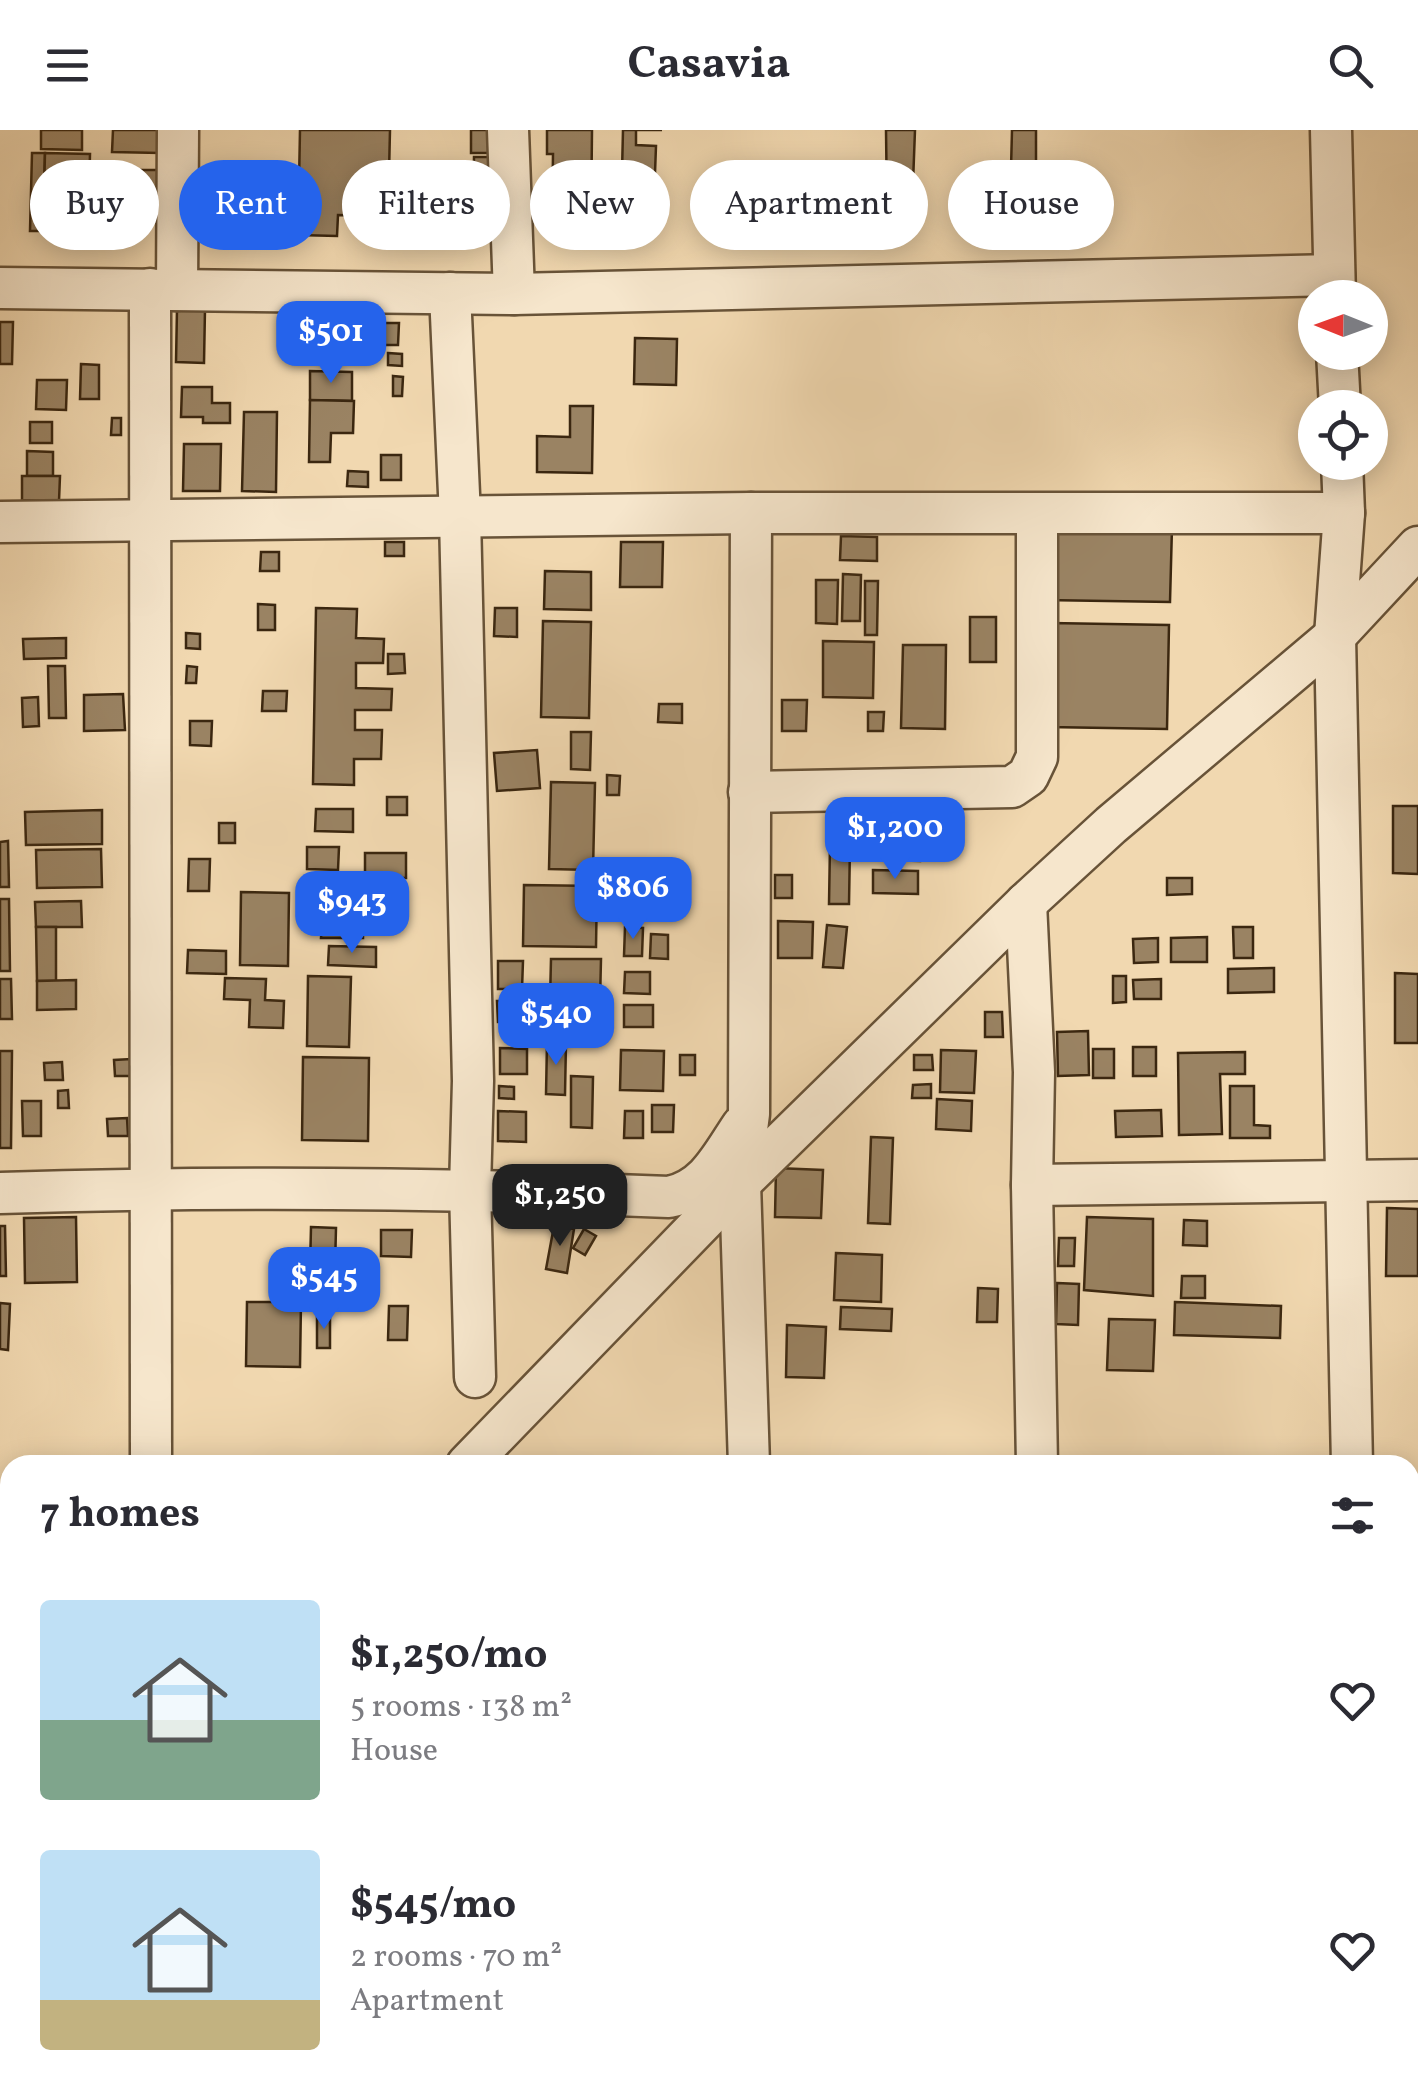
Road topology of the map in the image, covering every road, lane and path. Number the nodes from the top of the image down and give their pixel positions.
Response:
1 (178, 130) edge
2 (508, 130) edge
3 (1331, 130) edge
4 (1334, 280) edge
5 (1298, 286) edge
6 (0, 288) edge
7 (163, 289) junction
8 (450, 292) junction
9 (514, 294) junction
10 (1343, 480) edge
11 (751, 512) junction
12 (1344, 513) junction
13 (1036, 514) junction
14 (460, 516) junction
15 (152, 520) junction
16 (0, 522) edge
17 (1418, 547) edge
18 (1335, 636) junction
19 (749, 792) junction
20 (1026, 903) junction
21 (750, 1114) junction
22 (1347, 1180) junction
23 (1418, 1180) edge
24 (740, 1183) junction
25 (1032, 1185) junction
26 (152, 1188) junction
27 (470, 1189) junction
28 (0, 1193) edge
29 (475, 1376) dead end
30 (151, 1455) edge
31 (477, 1455) edge
32 (749, 1455) edge
33 (1037, 1455) edge
34 (1352, 1455) edge

1 - 7 street
2 - 9 street
3 - 4 street
5 - 9 street
6 - 7 street
7 - 8 street
7 - 15 street
8 - 9 street
8 - 14 street
10 - 12 street
11 - 13 street
11 - 14 street
11 - 19 street
12 - 13 street
12 - 18 street
13 - 19 street
14 - 15 street
14 - 27 street
15 - 16 street
15 - 26 street
17 - 18 street
18 - 20 street
18 - 22 street
19 - 21 street
20 - 24 street
20 - 25 street
21 - 24 street
21 - 27 street
22 - 23 street
22 - 25 street
22 - 34 street
24 - 31 street
24 - 32 street
25 - 33 street
26 - 27 street
26 - 28 street
26 - 30 street
27 - 29 street

